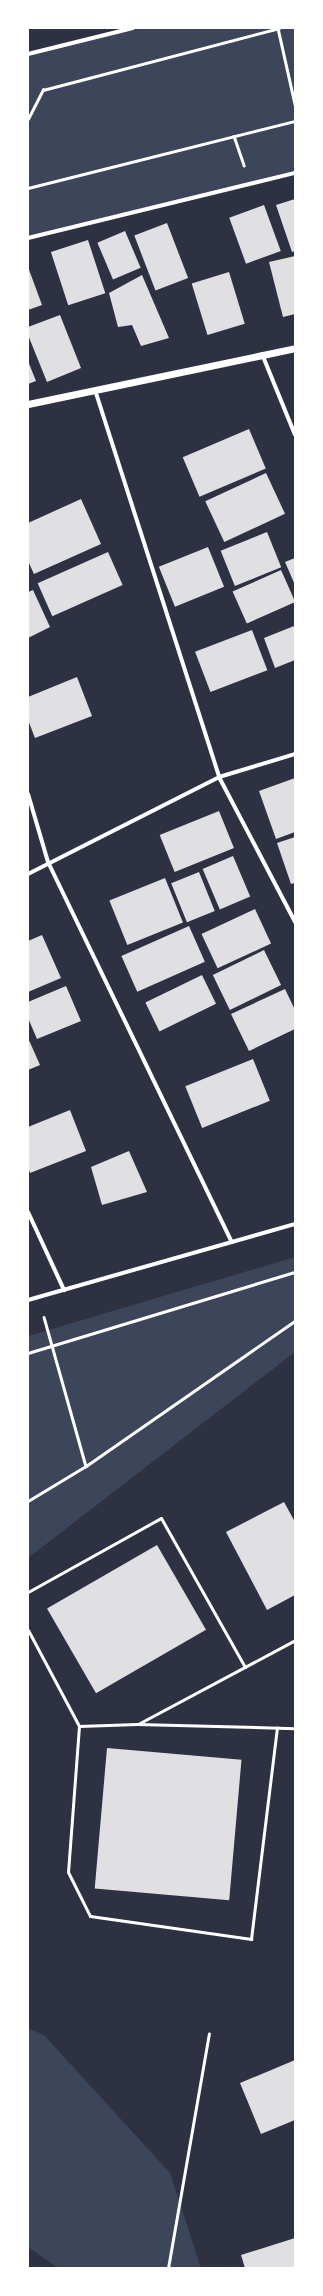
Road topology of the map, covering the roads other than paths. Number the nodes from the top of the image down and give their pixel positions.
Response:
1 (133, 28) edge
2 (28, 54) edge
3 (295, 173) edge
4 (28, 238) edge
5 (295, 348) edge
6 (262, 354) junction
7 (95, 390) junction
8 (28, 404) edge
9 (295, 435) edge
10 (295, 754) edge
11 (219, 777) junction
12 (28, 794) edge
13 (48, 862) junction
14 (28, 874) edge
15 (295, 922) edge
16 (28, 1212) edge
17 (295, 1224) edge
18 (232, 1242) junction
19 (64, 1290) junction
20 (28, 1300) edge
21 (28, 1592) edge
22 (28, 1630) edge
23 (295, 1640) edge
24 (245, 1666) junction
25 (137, 1724) junction
26 (79, 1726) junction
27 (278, 1728) junction
28 (295, 1728) edge
29 (210, 2034) dead end
30 (168, 2268) edge

1 - 2 street
3 - 4 street
5 - 6 street
6 - 7 street
6 - 9 street
7 - 8 street
7 - 11 street
10 - 11 street
11 - 13 street
11 - 15 street
12 - 13 street
13 - 14 street
13 - 18 street
16 - 19 street
17 - 18 street
18 - 19 street
19 - 20 street
21 - 24 lane
22 - 26 lane
23 - 24 lane
24 - 25 lane
25 - 26 lane
25 - 27 lane
26 - 27 lane
27 - 28 lane
29 - 30 lane

